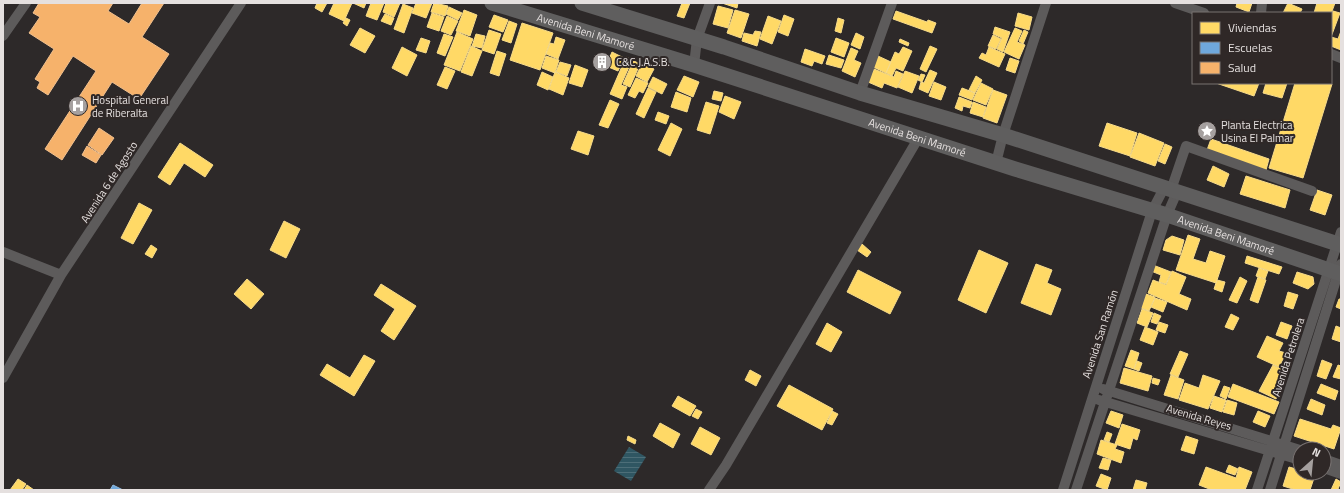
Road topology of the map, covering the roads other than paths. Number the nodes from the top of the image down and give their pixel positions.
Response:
1 (26, 3) edge
2 (241, 3) edge
3 (492, 3) edge
4 (582, 3) edge
5 (710, 3) edge
6 (892, 3) edge
7 (1046, 3) edge
8 (1175, 3) edge
9 (1201, 12) edge
10 (3, 36) edge
11 (697, 39) junction
12 (694, 65) junction
13 (860, 93) junction
14 (1003, 135) junction
15 (919, 137) junction
16 (996, 163) junction
17 (1171, 190) junction
18 (1312, 191) dead end
19 (1152, 211) junction
20 (1167, 216) junction
21 (1340, 240) edge
22 (3, 252) edge
23 (1337, 270) edge
24 (61, 275) junction
25 (3, 378) edge
26 (1096, 386) junction
27 (1109, 390) junction
28 (1092, 398) junction
29 (1105, 402) junction
30 (1273, 440) junction
31 (1283, 449) junction
32 (1270, 450) junction
33 (1292, 450) edge
34 (1292, 455) edge
35 (709, 490) edge
36 (1063, 490) edge
37 (1076, 490) edge
38 (1257, 490) edge
39 (1270, 490) edge

1 - 10 street
2 - 24 street, Avenida 6 de Agosto
3 - 12 street, Avenida Beni Mamoré
4 - 11 street
5 - 11 street
6 - 13 street
7 - 14 street
8 - 9 street
11 - 12 street
11 - 13 street
12 - 15 street, Avenida Beni Mamoré
13 - 14 street
14 - 16 street
14 - 17 street
15 - 16 street, Avenida Beni Mamoré
15 - 35 street
16 - 19 street, Avenida Beni Mamoré
17 - 18 street
17 - 19 street, Avenida San Ramón
17 - 20 street
17 - 21 street
19 - 20 street, Avenida Beni Mamoré
19 - 26 street, Avenida San Ramón
20 - 23 street, Avenida Beni Mamoré
20 - 27 street
21 - 23 street, Avenida Petrolera
22 - 24 street
23 - 30 street, Avenida Petrolera
23 - 31 street, Avenida Petrolera
24 - 25 street, Avenida 6 de Agosto
26 - 27 street, Avenida Reyes
26 - 28 street, Avenida San Ramón
27 - 29 street
27 - 30 street, Avenida Reyes
28 - 29 street, Avenida Reyes
28 - 36 street, Avenida San Ramón
29 - 32 street, Avenida Reyes
29 - 37 street
30 - 31 street, Avenida Reyes
30 - 32 street, Avenida Petrolera
31 - 32 street, Avenida Reyes
31 - 33 street, Avenida Reyes
31 - 34 street, Avenida Reyes
31 - 39 street, Avenida Petrolera
32 - 38 street, Avenida Petrolera

